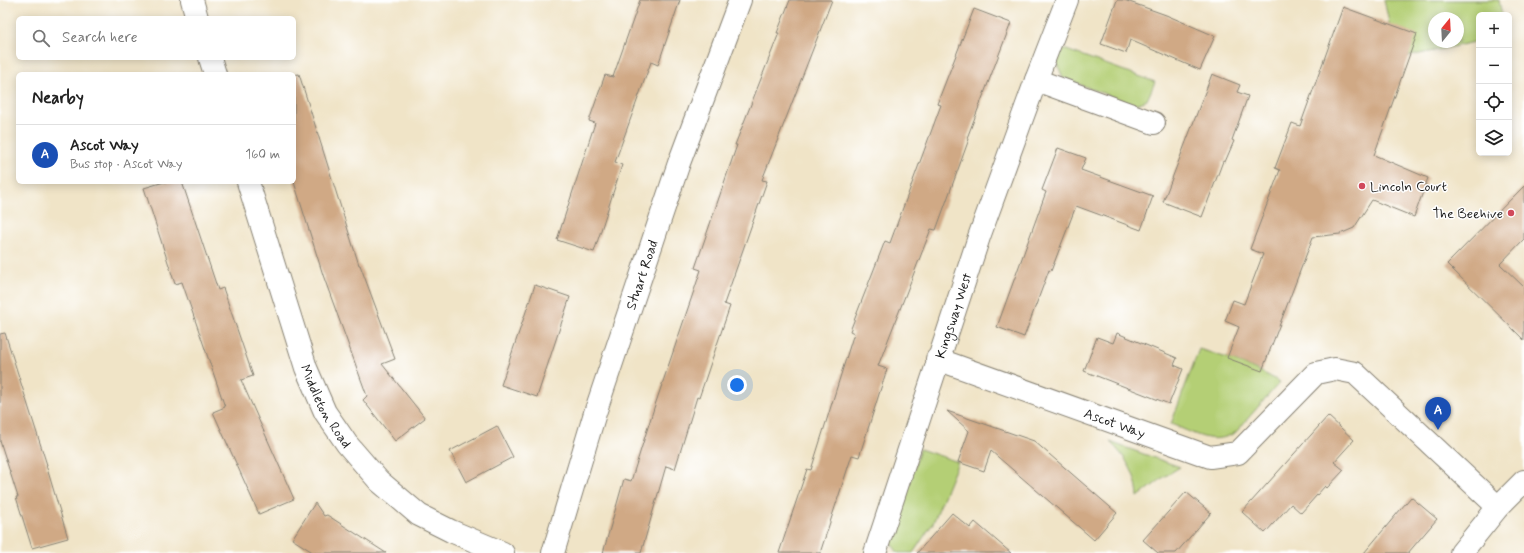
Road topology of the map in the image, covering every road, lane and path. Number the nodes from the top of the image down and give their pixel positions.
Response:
1 (192, 0) edge
2 (740, 0) edge
3 (1067, 0) edge
4 (196, 16) edge
5 (211, 60) edge
6 (214, 72) edge
7 (1036, 80) junction
8 (1154, 123) dead end
9 (249, 184) edge
10 (937, 359) junction
11 (1524, 481) edge
12 (1498, 507) junction
13 (503, 553) edge
14 (553, 553) edge
15 (875, 553) edge
16 (1461, 553) edge

1 - 4 street
2 - 14 street, Stuart Road
3 - 7 street, Kingsway West
5 - 6 street
7 - 8 street
7 - 10 street, Kingsway West
9 - 13 street, Middleton Road
10 - 12 street, Ascot Way
10 - 15 street, Kingsway West
11 - 12 street
12 - 16 street

